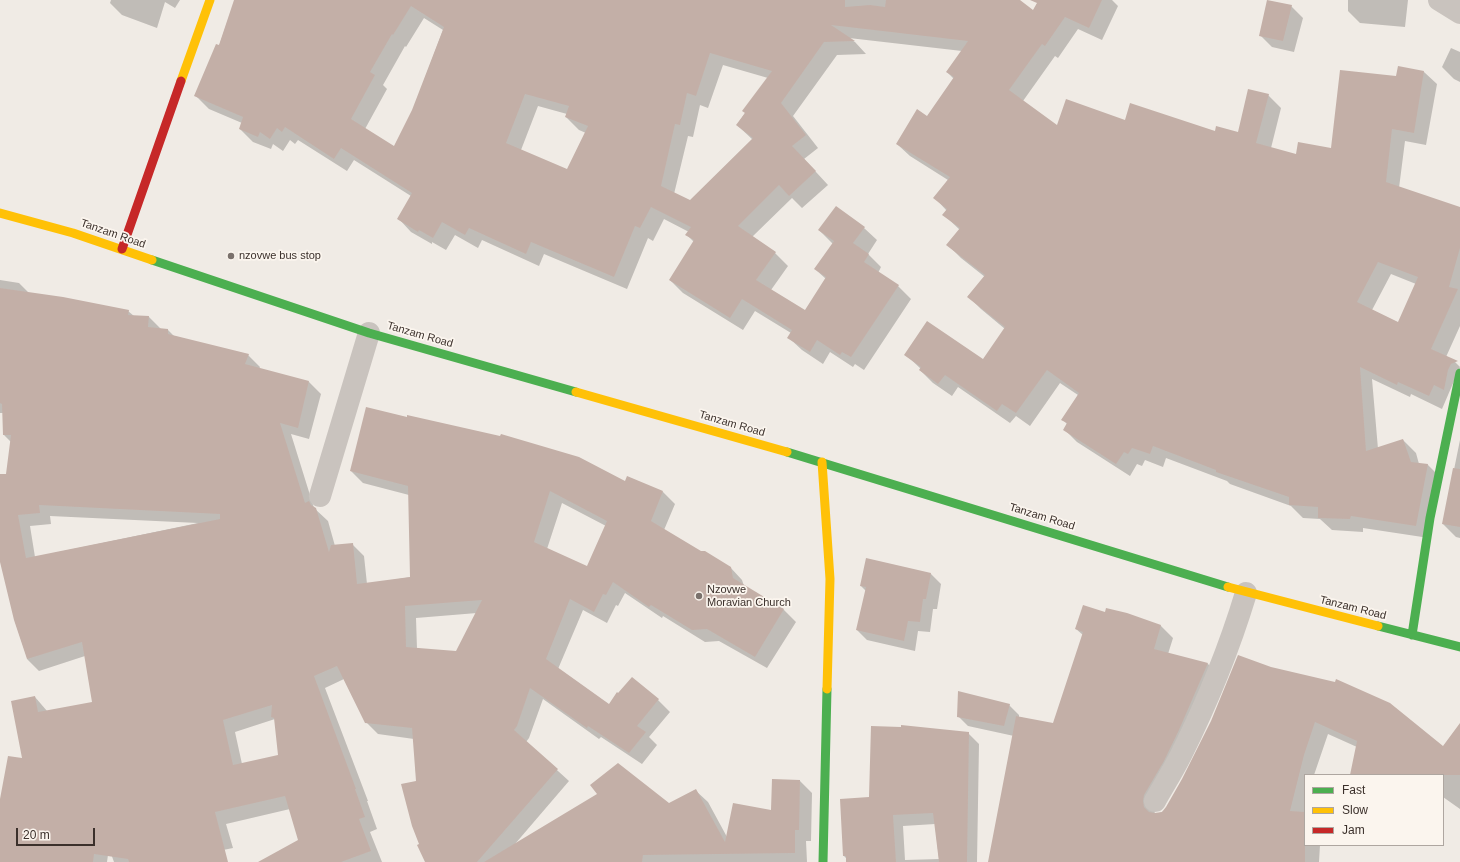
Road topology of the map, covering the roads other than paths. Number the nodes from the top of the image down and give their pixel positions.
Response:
1 (210, 0) edge
2 (1439, 0) edge
3 (1460, 13) edge
4 (0, 214) edge
5 (122, 250) junction
6 (369, 332) junction
7 (1460, 373) edge
8 (822, 462) junction
9 (320, 496) dead end
10 (1246, 593) junction
11 (1412, 635) junction
12 (1460, 647) edge
13 (1155, 801) dead end
14 (823, 862) edge

1 - 5 main road
2 - 3 street
4 - 5 main road, Tanzam Road
5 - 6 main road, Tanzam Road
6 - 8 main road, Tanzam Road
6 - 9 street
7 - 11 main road
8 - 10 main road, Tanzam Road
8 - 14 main road
10 - 11 main road, Tanzam Road
10 - 13 street
11 - 12 main road, Tanzam Road

